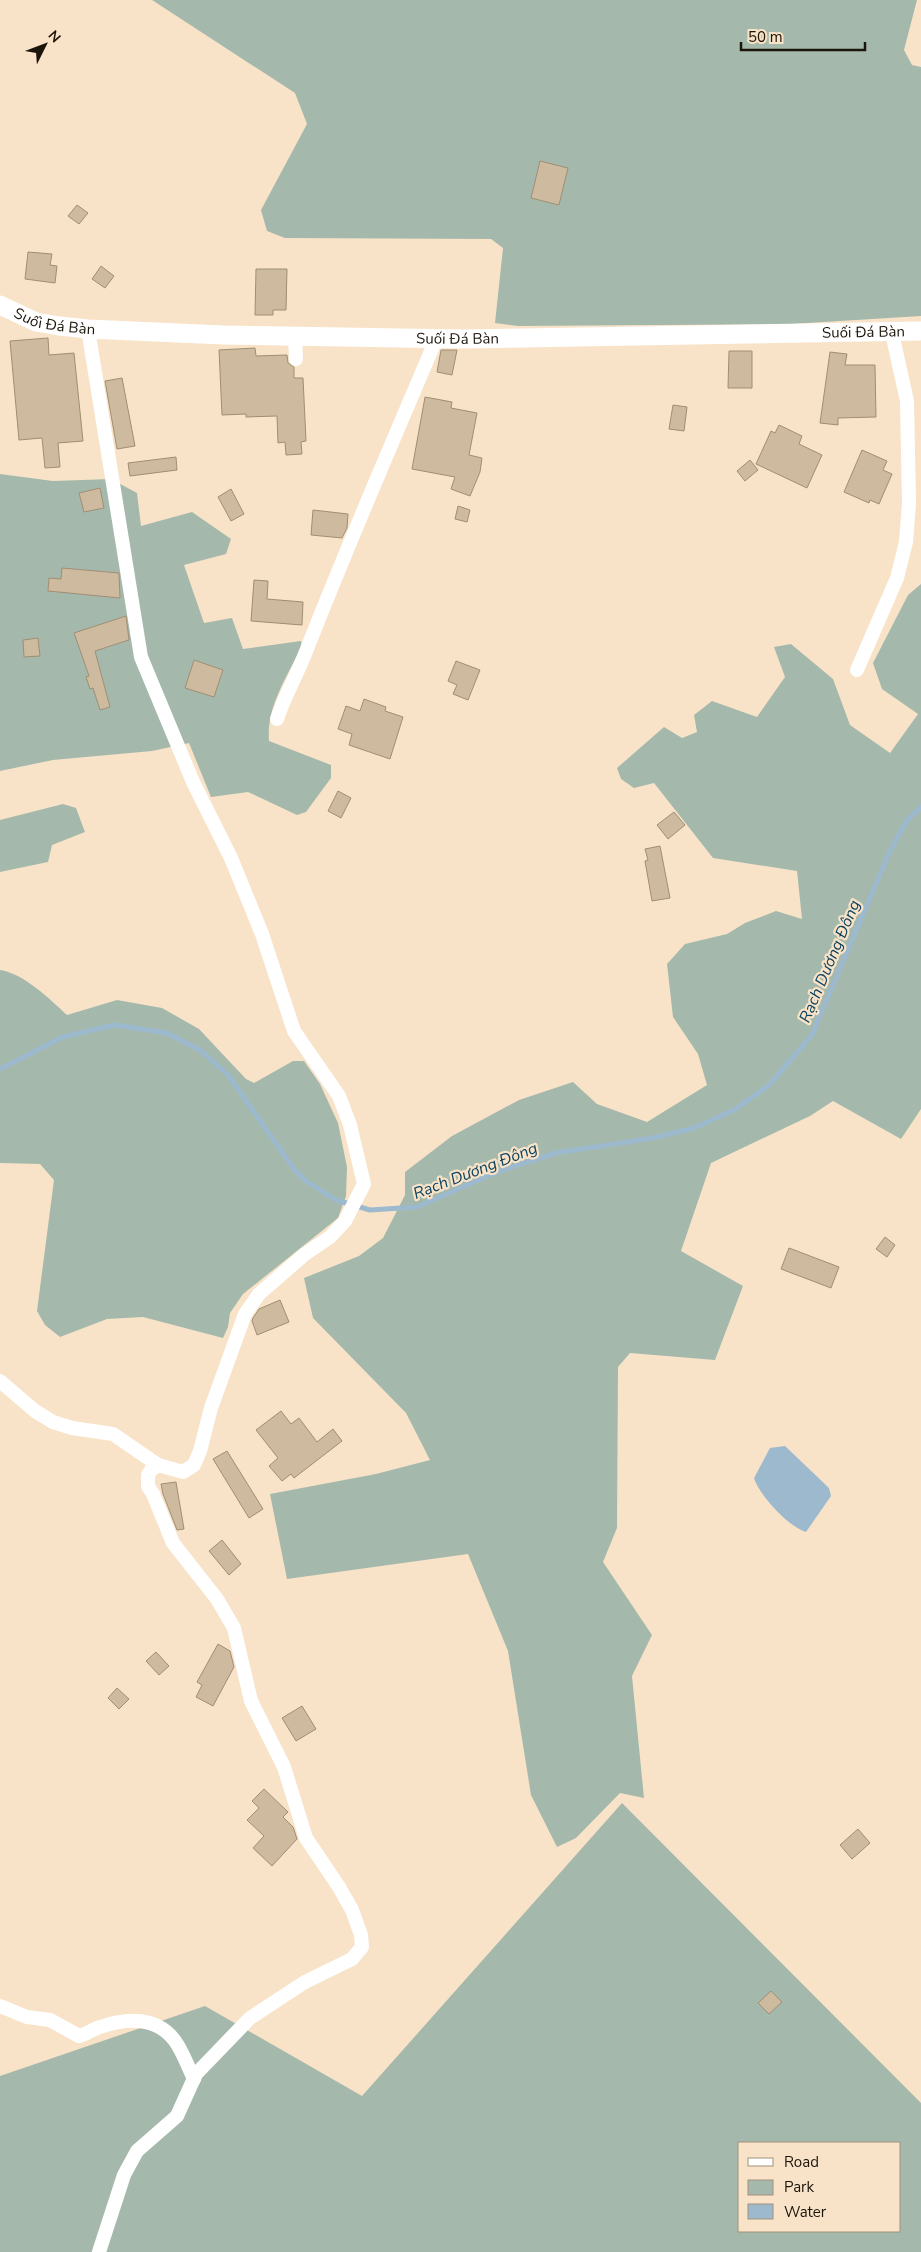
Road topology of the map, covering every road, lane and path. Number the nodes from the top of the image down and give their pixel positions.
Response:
1 (0, 305) edge
2 (88, 329) junction
3 (921, 331) edge
4 (892, 332) junction
5 (295, 336) junction
6 (437, 337) junction
7 (296, 359) dead end
8 (857, 670) dead end
9 (277, 719) dead end
10 (0, 1381) edge
11 (158, 1465) junction
12 (0, 2006) edge
13 (194, 2079) junction
14 (99, 2252) edge

1 - 2 street, Suối Đá Bàn
2 - 5 street, Suối Đá Bàn
2 - 11 street
3 - 4 street, Suối Đá Bàn
4 - 6 street, Suối Đá Bàn
4 - 8 street
5 - 6 street, Suối Đá Bàn
5 - 7 street
6 - 9 street
10 - 11 street
11 - 13 street
12 - 13 street
13 - 14 street

